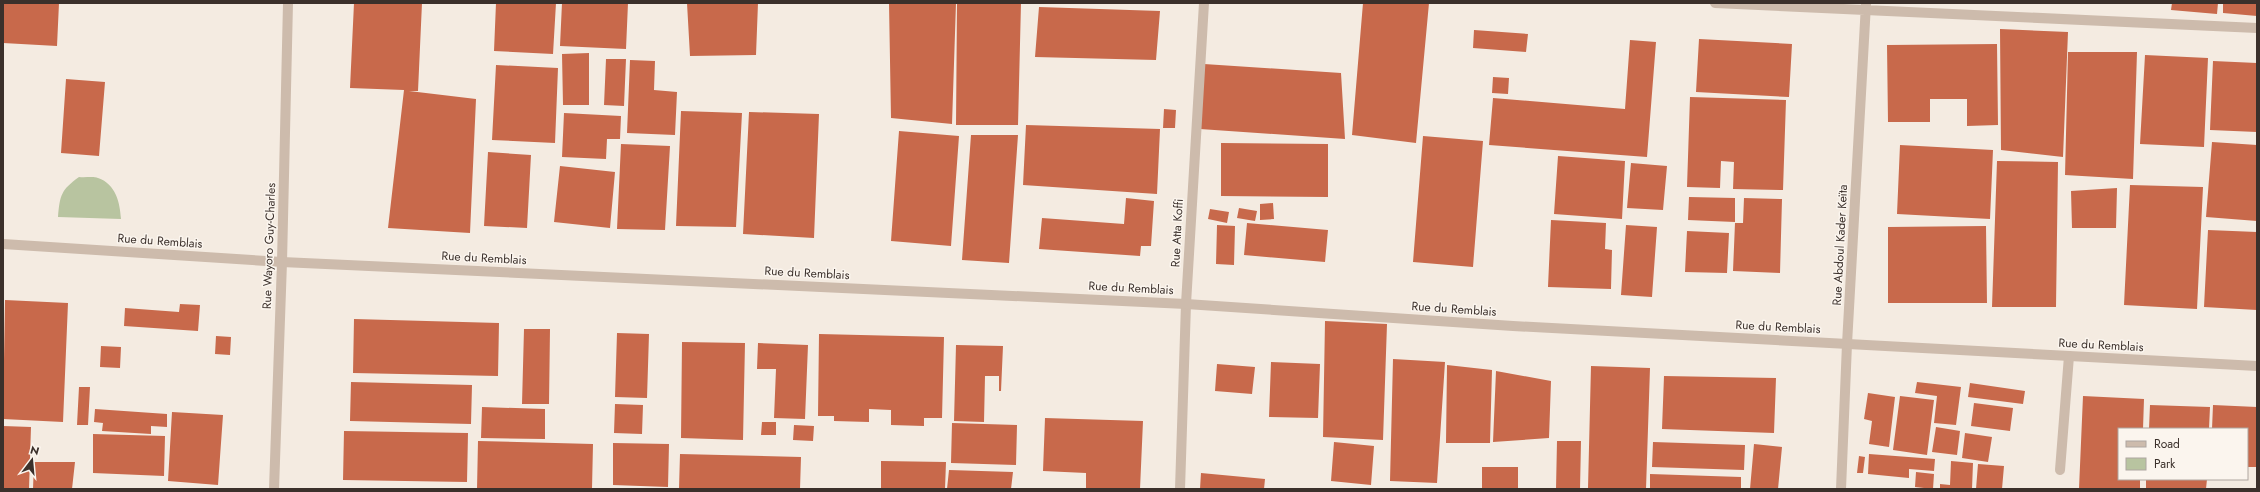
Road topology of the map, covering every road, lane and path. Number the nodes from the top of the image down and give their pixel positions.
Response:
1 (288, 3) edge
2 (1204, 3) edge
3 (1715, 3) edge
4 (1866, 6) edge
5 (2257, 28) edge
6 (3, 244) edge
7 (282, 262) junction
8 (1186, 304) junction
9 (1847, 344) junction
10 (2069, 356) junction
11 (2257, 366) edge
12 (2060, 470) dead end
13 (274, 489) edge
14 (1180, 489) edge
15 (1841, 489) edge

1 - 7 street, Rue Wayoro Guy-Charles
2 - 8 street, Rue Atta Koffi
3 - 4 street
4 - 5 street
4 - 9 street, Rue Abdoul Kader Keïta
6 - 7 street, Rue du Remblais
7 - 8 street, Rue du Remblais
7 - 13 street, Rue Wayoro Guy-Charles
8 - 9 street, Rue du Remblais
8 - 14 street, Rue Atta Koffi
9 - 10 street, Rue du Remblais
9 - 15 street, Rue Abdoul Kader Keïta
10 - 11 street, Rue du Remblais
10 - 12 street

